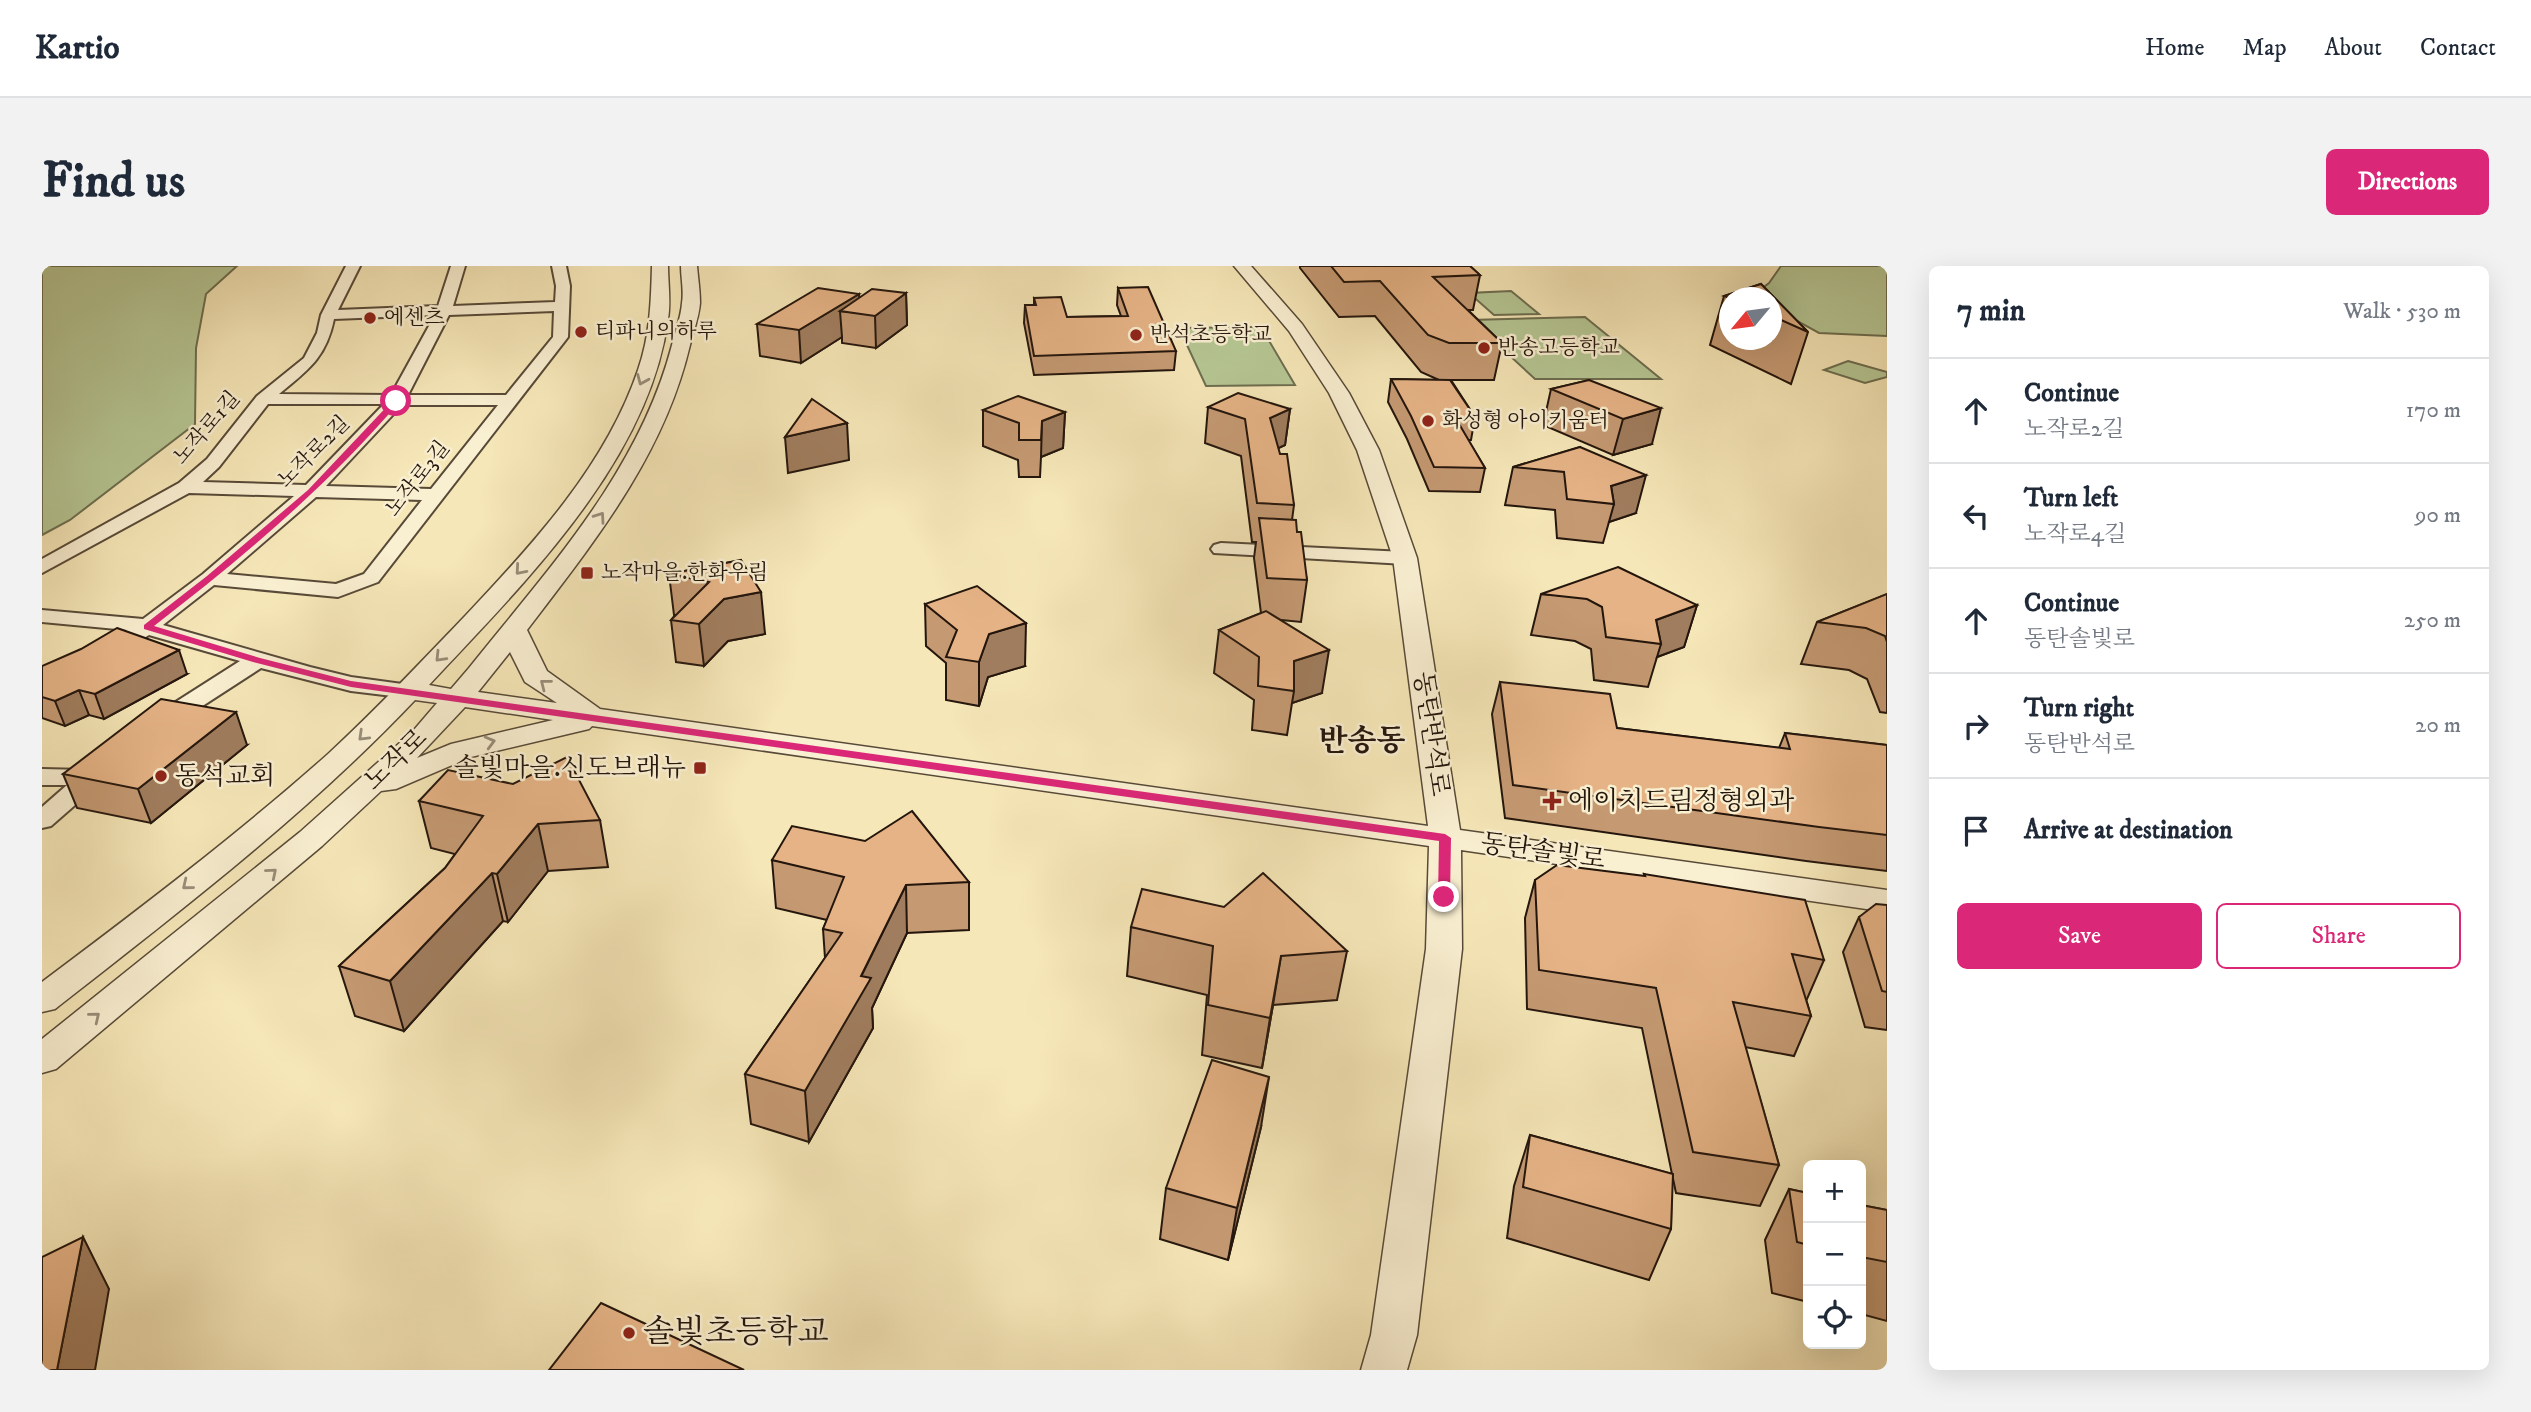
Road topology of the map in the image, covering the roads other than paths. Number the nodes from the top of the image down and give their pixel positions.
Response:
1 (353, 266) edge
2 (458, 266) edge
3 (559, 266) edge
4 (660, 266) edge
5 (689, 266) edge
6 (1242, 266) edge
7 (560, 306) junction
8 (444, 311) junction
9 (328, 315) junction
10 (263, 399) junction
11 (509, 400) junction
12 (396, 401) junction
13 (186, 487) junction
14 (311, 491) junction
15 (434, 495) junction
16 (1221, 549) dead end
17 (1405, 558) junction
18 (42, 567) edge
19 (211, 578) junction
20 (42, 615) edge
21 (472, 623) junction
22 (147, 627) junction
23 (513, 629) junction
24 (257, 660) junction
25 (42, 683) edge
26 (410, 691) junction
27 (456, 698) junction
28 (601, 718) junction
29 (142, 736) edge
30 (111, 761) edge
31 (42, 777) edge
32 (91, 778) junction
33 (316, 780) junction
34 (359, 795) junction
35 (42, 820) edge
36 (1445, 838) junction
37 (1887, 901) edge
38 (42, 1000) edge
39 (42, 1059) edge
40 (1384, 1370) edge

1 - 9 street, 노작로1길
2 - 8 street, 노작로2길
3 - 7 street, 노작로3길
4 -> 21 street, 노작로
23 -> 5 street, 노작로
6 - 17 street, 동탄반석로
7 - 8 street
7 - 11 street, 노작로3길
8 - 9 street
8 - 12 street, 노작로2길
9 - 10 street, 노작로1길
10 - 12 street
10 - 13 street, 노작로1길
11 - 12 street
11 - 15 street, 노작로3길
12 - 14 street, 노작로2길
13 - 14 street
13 - 18 street, 노작로1길
14 - 15 street
14 - 19 street, 노작로2길
15 - 19 street, 노작로3길
16 - 17 street
17 - 36 street, 동탄반석로
19 - 22 street, 노작로2길
20 - 22 street
21 - 23 street
21 -> 26 street, 노작로
22 - 24 street
22 - 25 street, 노작로2길
23 - 27 street, 노작로
28 -> 23 street
24 - 26 street
24 - 29 street
26 - 27 street, 동탄솔빛로
26 -> 33 street, 노작로
27 - 28 street, 동탄솔빛로
27 - 34 street, 노작로
34 -> 28 street
28 - 36 street, 동탄솔빛로
30 - 32 street
31 - 32 street
32 - 35 street
33 - 34 street
33 -> 38 street, 노작로
39 -> 34 street, 노작로
36 - 37 street, 동탄솔빛로
36 - 40 street, 동탄반석로

